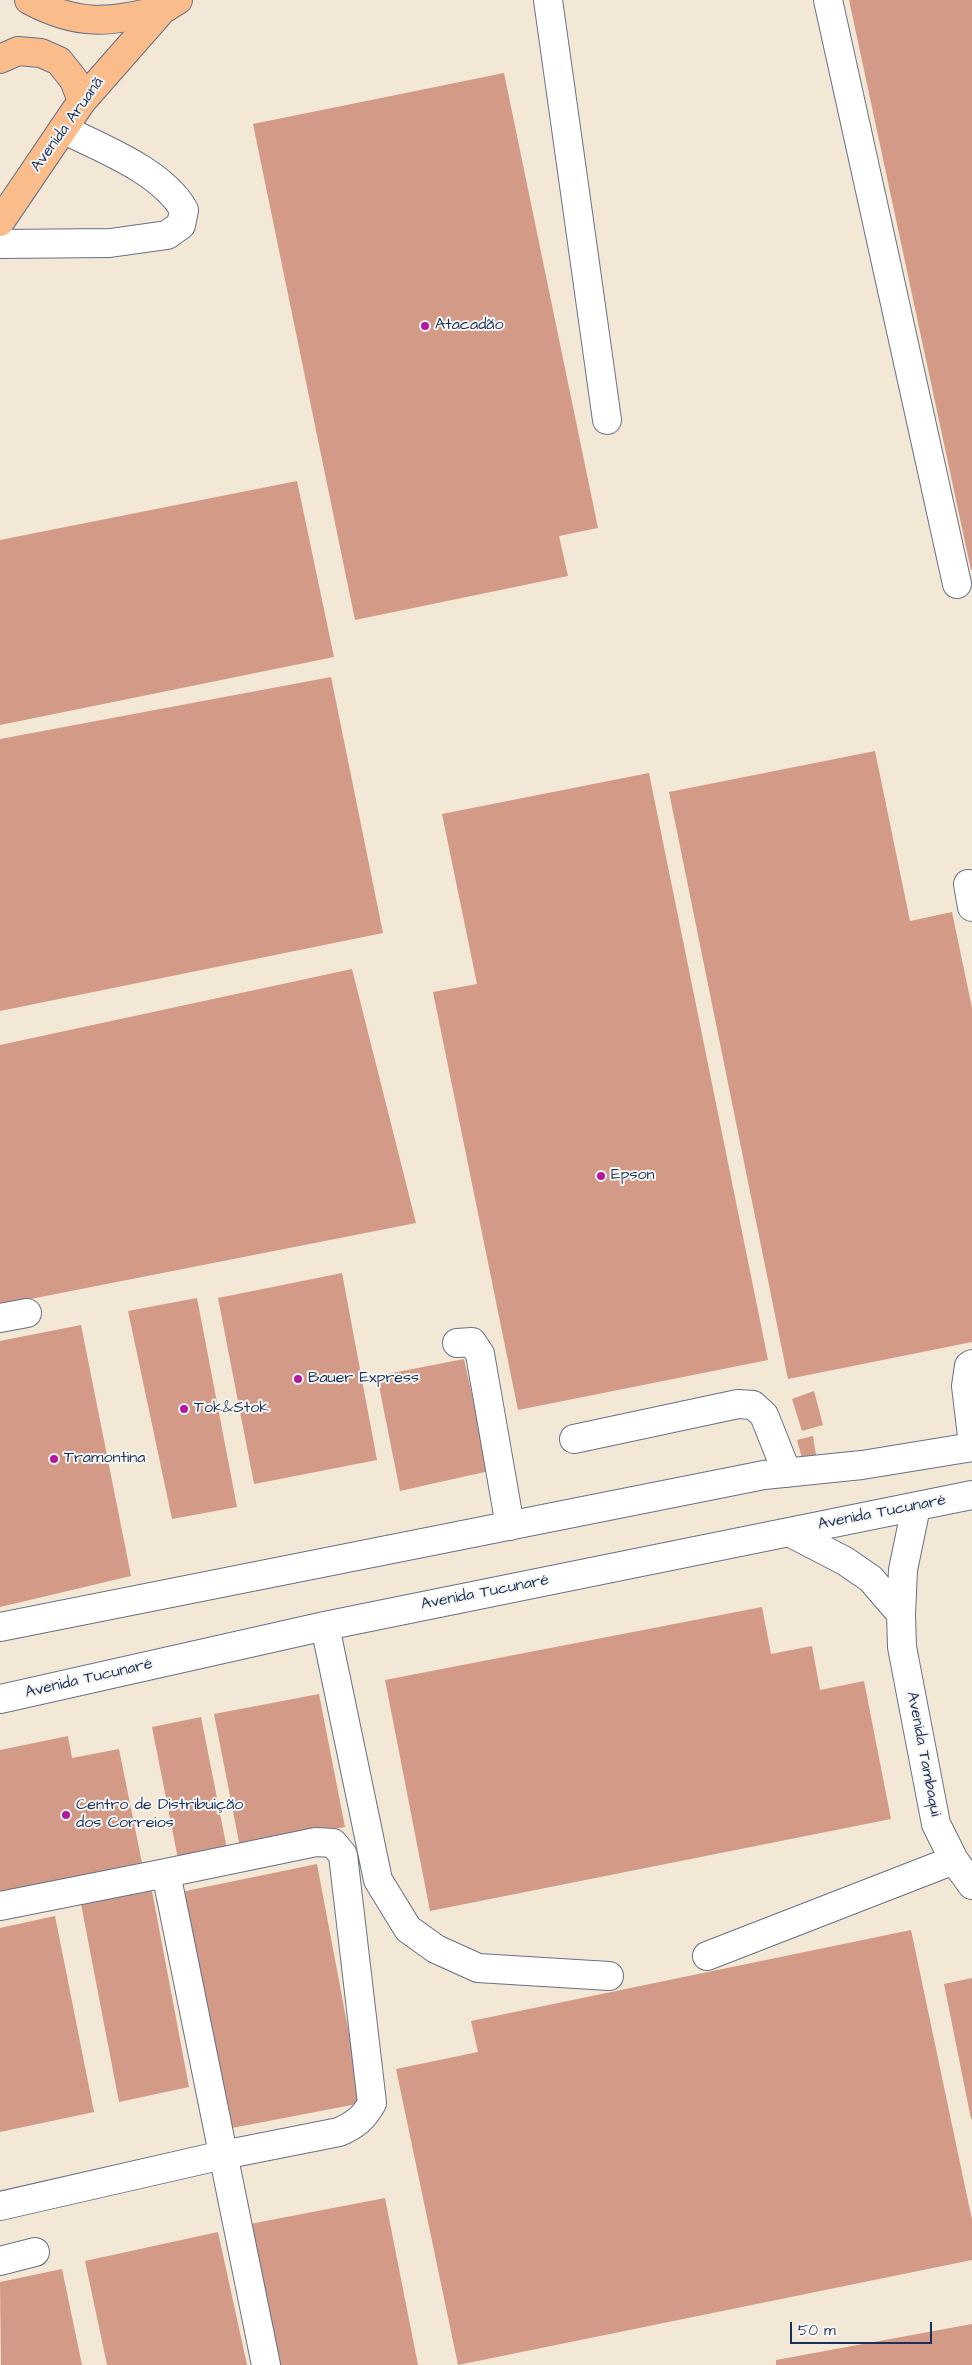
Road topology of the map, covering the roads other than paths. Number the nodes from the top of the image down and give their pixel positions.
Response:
1 (30, 0) edge
2 (548, 0) edge
3 (828, 0) edge
4 (170, 5) edge
5 (0, 59) edge
6 (82, 101) junction
7 (63, 128) junction
8 (0, 222) edge
9 (0, 244) edge
10 (607, 420) dead end
11 (957, 584) dead end
12 (27, 1313) dead end
13 (0, 1318) edge
14 (457, 1343) dead end
15 (972, 1364) edge
16 (972, 1436) edge
17 (574, 1439) dead end
18 (972, 1447) edge
19 (787, 1473) junction
20 (972, 1495) edge
21 (916, 1507) junction
22 (510, 1526) junction
23 (789, 1532) junction
24 (900, 1614) junction
25 (325, 1626) junction
26 (0, 1627) edge
27 (0, 1699) edge
28 (954, 1860) junction
29 (166, 1873) junction
30 (972, 1885) edge
31 (0, 1906) edge
32 (707, 1956) dead end
33 (609, 1976) dead end
34 (223, 2155) junction
35 (0, 2206) edge
36 (35, 2252) dead end
37 (0, 2261) edge
38 (266, 2365) edge

1 - 4 main road
2 - 10 street
3 - 11 street
4 - 6 main road, Avenida Aruanã
5 - 6 main road
6 - 7 main road, Avenida Aruanã
7 - 8 main road, Avenida Aruanã
7 - 9 street
12 - 13 street
14 - 22 street
15 - 16 street
17 - 19 street
18 - 19 street
19 - 22 street
20 - 21 street, Avenida Tucunaré
21 - 23 street, Avenida Tucunaré
21 - 24 street, Avenida Tambaqui
22 - 26 street
23 - 24 street
23 - 25 street, Avenida Tucunaré
24 - 28 street, Avenida Tambaqui
25 - 27 street, Avenida Tucunaré
25 - 33 street
28 - 30 street, Avenida Tambaqui
28 - 32 street
29 - 31 street
29 - 34 street
29 - 34 street
34 - 35 street
34 - 38 street
36 - 37 street

